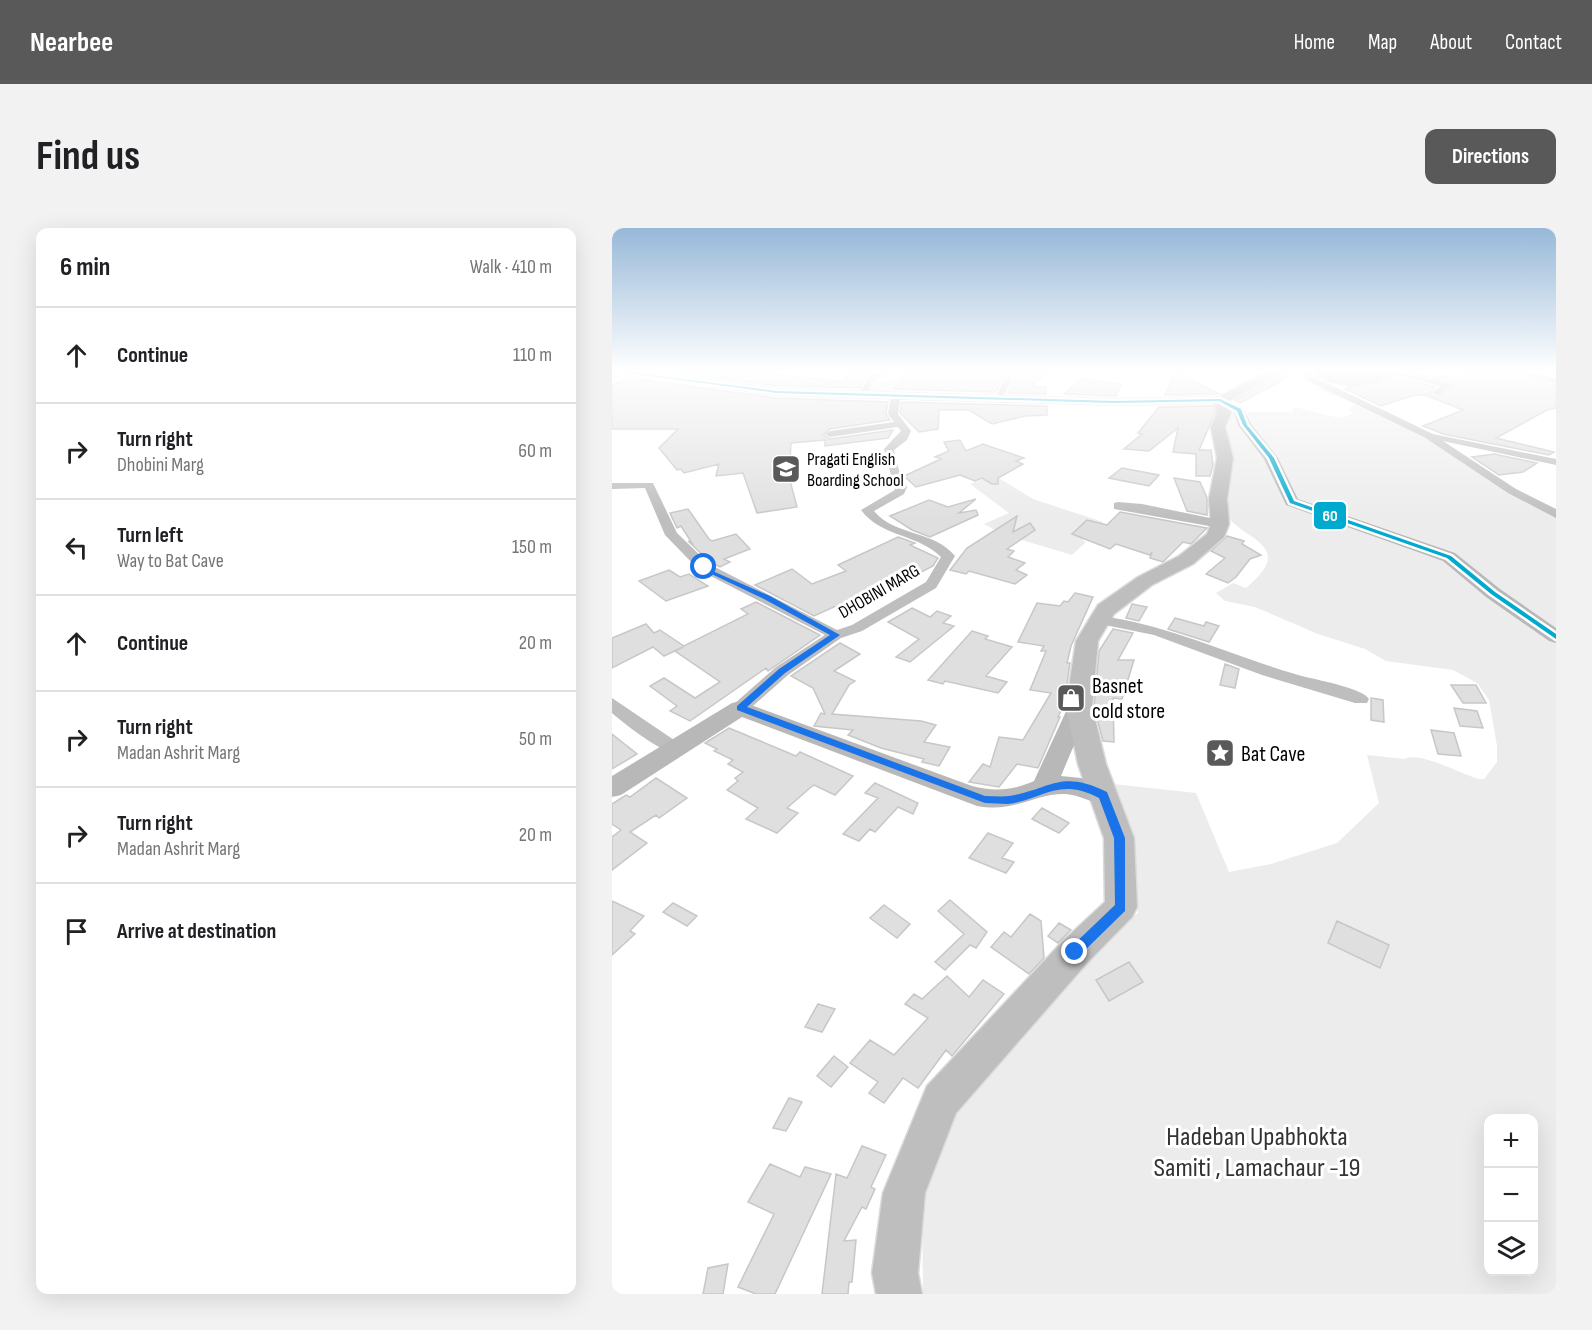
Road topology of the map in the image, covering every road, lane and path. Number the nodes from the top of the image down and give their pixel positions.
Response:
1 (898, 420) edge
2 (1219, 420) edge
3 (1243, 420) edge
4 (1398, 420) edge
5 (901, 424) junction
6 (830, 434) dead end
7 (1428, 435) junction
8 (1556, 462) edge
9 (612, 486) edge
10 (1118, 506) dead end
11 (1556, 514) edge
12 (1220, 524) junction
13 (1100, 620) junction
14 (836, 635) junction
15 (1556, 638) edge
16 (1360, 699) dead end
17 (612, 704) edge
18 (1079, 706) junction
19 (740, 708) junction
20 (674, 748) junction
21 (1044, 787) junction
22 (612, 788) edge
23 (1103, 795) junction
24 (899, 1294) edge

1 - 5 street
2 - 12 main road
3 - 15 main road
4 - 7 street
5 - 6 street
5 - 14 street, DHOBINI MARG
7 - 8 street
7 - 11 street
9 - 14 street
10 - 12 street
12 - 13 main road
13 - 16 street
13 - 18 main road
14 - 19 street, DHOBINI MARG
17 - 20 street
18 - 21 main road
18 - 23 main road
19 - 20 main road
19 - 21 main road
20 - 22 main road
21 - 23 main road
23 - 24 main road

